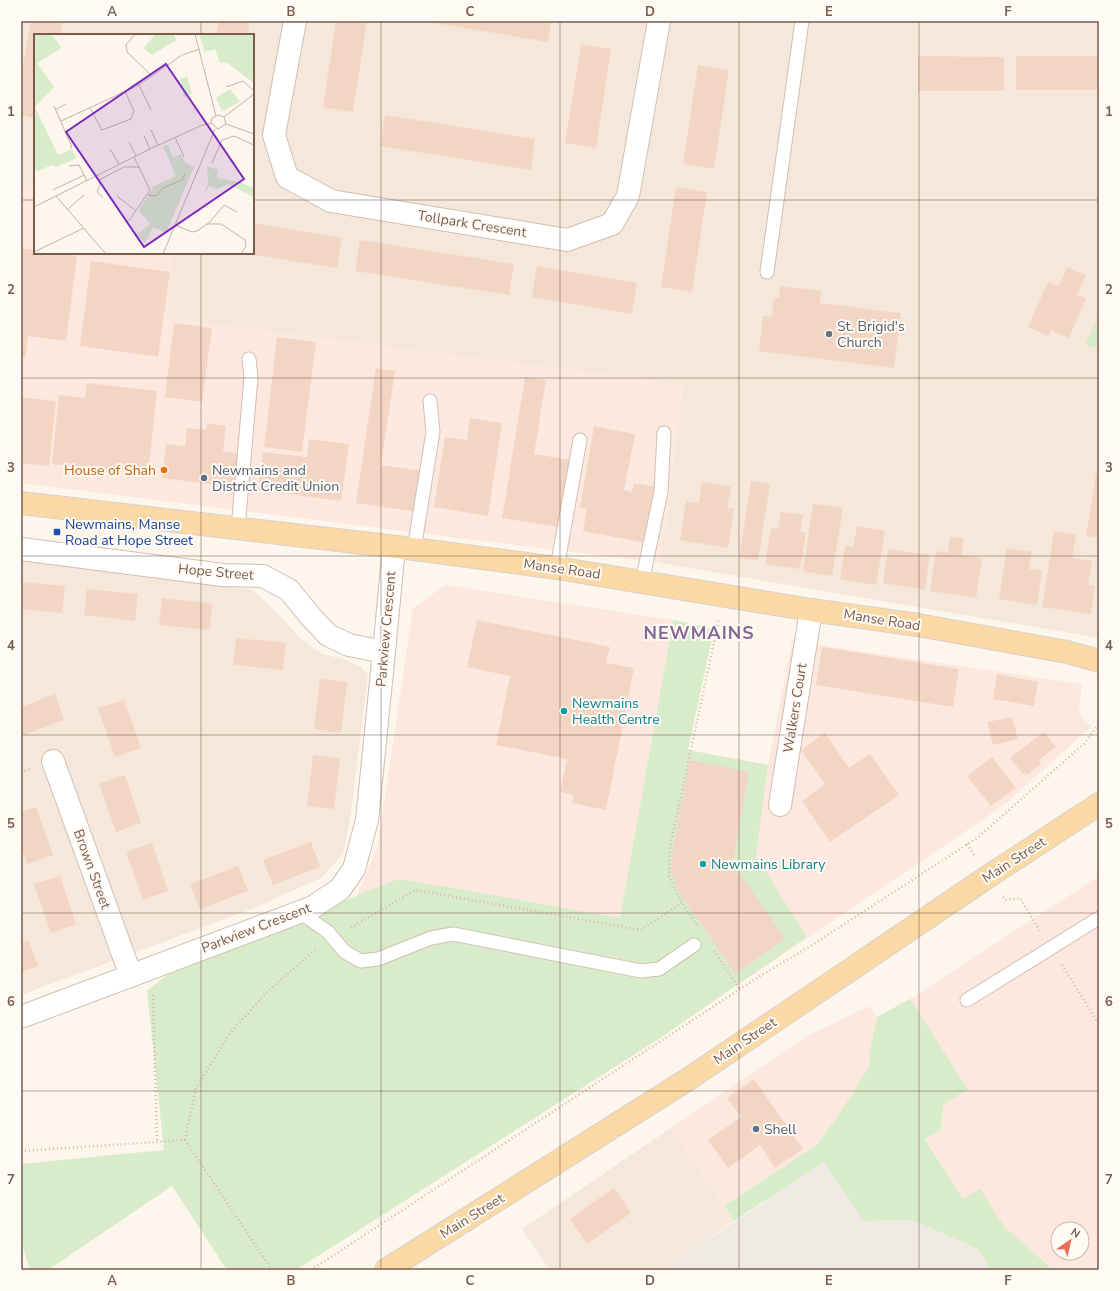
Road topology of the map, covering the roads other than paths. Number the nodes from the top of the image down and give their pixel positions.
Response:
1 (295, 21) edge
2 (658, 21) edge
3 (802, 21) edge
4 (767, 272) dead end
5 (249, 359) dead end
6 (430, 400) dead end
7 (664, 433) dead end
8 (580, 440) dead end
9 (21, 503) edge
10 (238, 529) junction
11 (21, 548) edge
12 (404, 548) junction
13 (557, 568) junction
14 (642, 582) junction
15 (812, 610) junction
16 (384, 652) junction
17 (1099, 661) edge
18 (53, 762) dead end
19 (1099, 804) edge
20 (780, 805) dead end
21 (300, 912) junction
22 (1099, 918) edge
23 (694, 945) dead end
24 (131, 976) junction
25 (967, 1000) dead end
26 (21, 1017) edge
27 (386, 1270) edge

1 - 2 street, Tollpark Crescent
3 - 4 lane
5 - 10 lane
6 - 12 lane
7 - 14 lane
8 - 13 lane
9 - 10 main road, Manse Road
10 - 12 main road, Manse Road
11 - 16 street, Hope Street
12 - 13 main road, Manse Road
12 - 16 street, Parkview Crescent
13 - 14 main road, Manse Road
14 - 15 main road, Manse Road
15 - 17 main road, Manse Road
15 - 20 street, Walkers Court
16 - 21 street, Parkview Crescent
18 - 24 street, Brown Street
19 - 27 main road, Main Street
21 - 23 lane
21 - 24 street, Parkview Crescent
22 - 25 lane
24 - 26 street, Parkview Crescent

